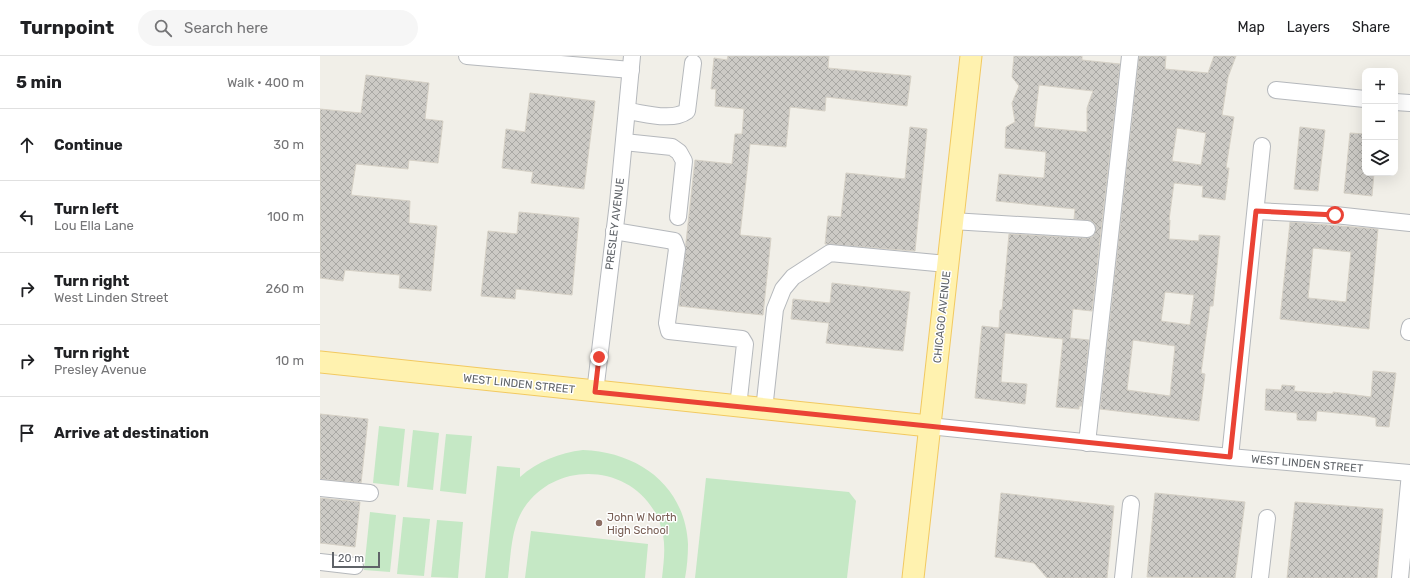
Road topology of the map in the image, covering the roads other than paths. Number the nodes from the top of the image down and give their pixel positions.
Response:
1 (467, 56) edge
2 (970, 56) edge
3 (1130, 56) edge
4 (499, 57) edge
5 (632, 63) edge
6 (693, 63) dead end
7 (1276, 90) dead end
8 (1362, 99) edge
9 (1398, 102) edge
10 (1410, 103) edge
11 (627, 110) junction
12 (624, 142) junction
13 (1262, 146) dead end
14 (1256, 211) junction
15 (678, 217) dead end
16 (952, 221) junction
17 (1410, 223) edge
18 (1087, 229) dead end
19 (614, 231) junction
20 (947, 264) junction
21 (320, 362) edge
22 (595, 392) junction
23 (738, 407) junction
24 (764, 410) junction
25 (929, 426) junction
26 (1087, 443) junction
27 (1230, 457) junction
28 (1410, 473) edge
29 (320, 488) edge
30 (370, 493) dead end
31 (1131, 504) dead end
32 (1266, 518) dead end
33 (320, 562) edge
34 (354, 566) dead end
35 (913, 578) edge
36 (1123, 578) edge
37 (1260, 578) edge
38 (1400, 578) edge

1 - 4 street
2 - 16 main road, CHICAGO AVENUE
3 - 26 street
4 - 5 street
5 - 11 street, PRESLEY AVENUE
6 - 11 street
7 - 8 street
9 - 10 street
11 - 12 street, PRESLEY AVENUE
12 - 15 street
12 - 19 street, PRESLEY AVENUE
13 - 14 street
14 - 17 street
14 - 27 street
16 - 18 street
16 - 20 main road, CHICAGO AVENUE
19 - 22 street, PRESLEY AVENUE
19 - 23 street
20 - 24 street
20 - 25 main road, CHICAGO AVENUE
21 - 22 main road, WEST LINDEN STREET
22 - 23 main road, WEST LINDEN STREET
23 - 24 main road, WEST LINDEN STREET
24 - 25 main road, WEST LINDEN STREET
25 - 26 street, WEST LINDEN STREET
25 - 35 main road, CHICAGO AVENUE
26 - 27 street, WEST LINDEN STREET
27 - 28 street, WEST LINDEN STREET
28 - 38 street
29 - 30 street
31 - 36 street
32 - 37 street
33 - 34 street

